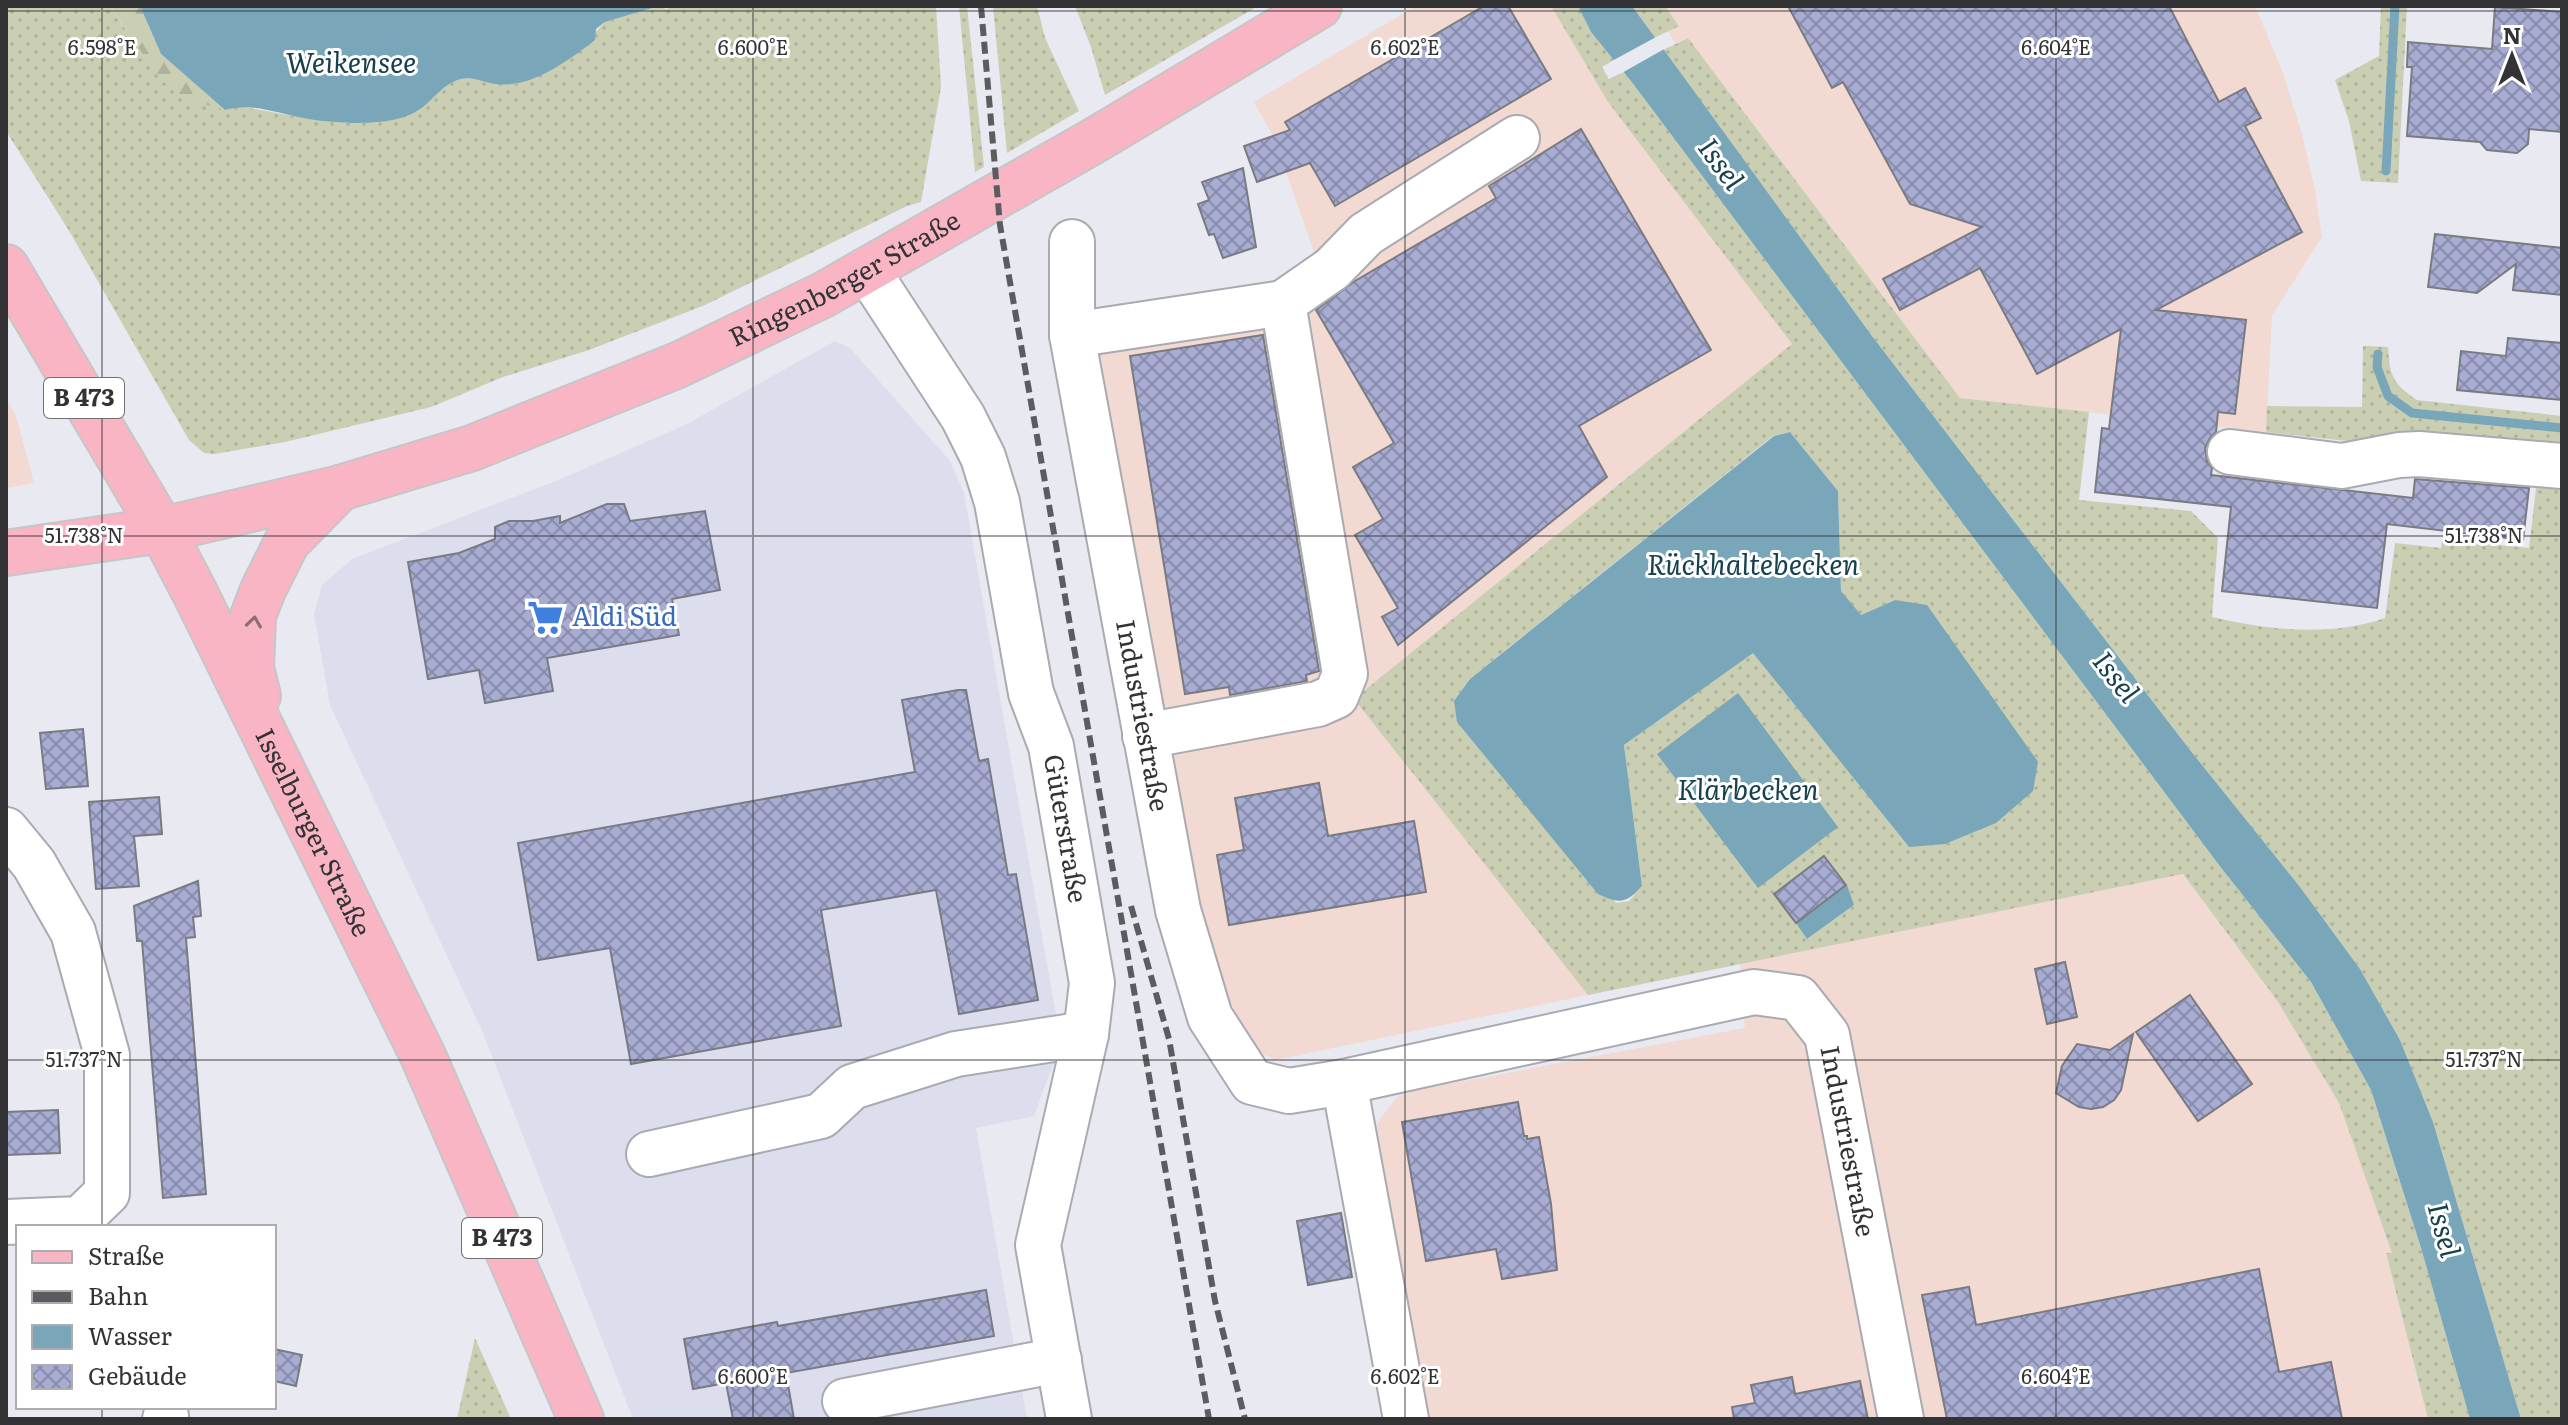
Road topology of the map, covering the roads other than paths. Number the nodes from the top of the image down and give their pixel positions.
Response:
1 (1319, 6) edge
2 (1517, 138) dead end
3 (1072, 242) dead end
4 (6, 267) edge
5 (867, 270) junction
6 (1283, 303) junction
7 (1072, 335) junction
8 (2230, 452) dead end
9 (2562, 466) edge
10 (340, 488) junction
11 (162, 530) junction
12 (6, 553) edge
13 (1145, 736) junction
14 (274, 753) junction
15 (6, 830) edge
16 (1086, 1034) junction
17 (1344, 1082) junction
18 (649, 1154) dead end
19 (6, 1222) edge
20 (1059, 1360) junction
21 (845, 1401) dead end
22 (581, 1419) edge
23 (1069, 1419) edge
24 (1406, 1419) edge
25 (1901, 1419) edge

1 - 5 main road, Ringenberger Straße
2 - 6 street
3 - 7 street, Industriestraße
4 - 11 main road, Isselburger Straße / B 473
5 - 10 main road, Ringenberger Straße
5 - 16 street, Güterstraße
6 - 7 street
6 - 13 street
7 - 13 street, Industriestraße
8 - 9 street
10 - 11 main road, Ringenberger Straße
14 -> 10 main road, Ringenberger Straße / B 473
11 - 12 main road, Ringenberger Straße
11 - 14 main road, Isselburger Straße / B 473
13 - 17 street, Industriestraße
14 - 22 main road, Isselburger Straße / B 473
15 - 19 street
16 - 18 street
16 - 20 street, Güterstraße
17 - 24 street
17 - 25 street, Industriestraße
20 - 21 street
20 - 23 street, Güterstraße

